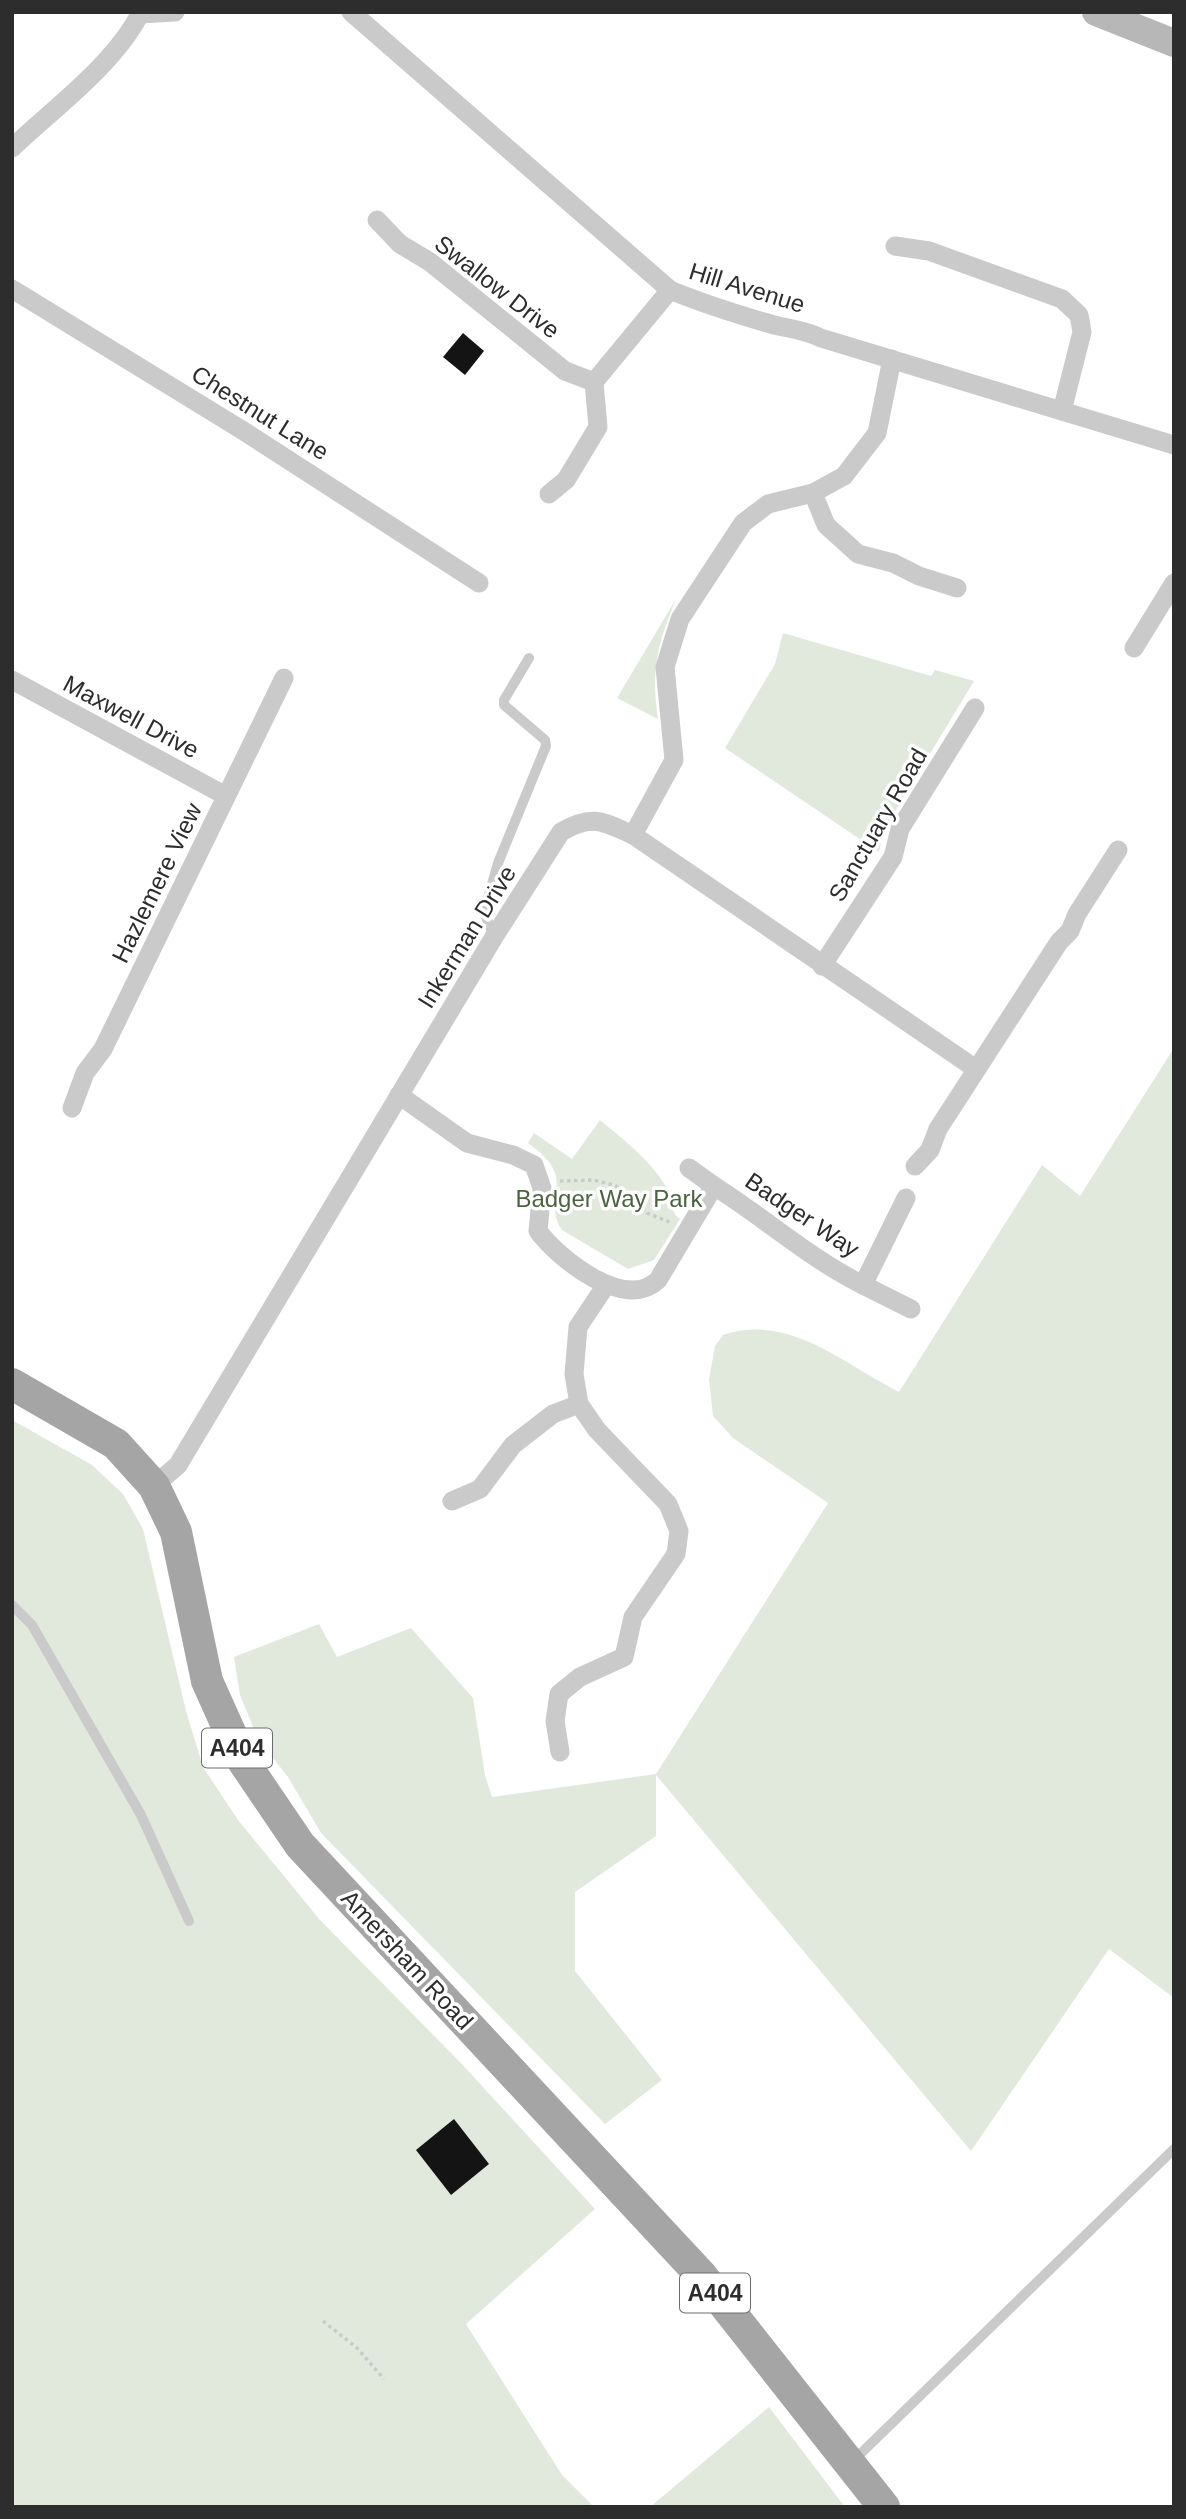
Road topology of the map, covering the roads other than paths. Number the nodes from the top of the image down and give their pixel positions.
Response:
1 (175, 12) edge
2 (351, 12) edge
3 (140, 13) edge
4 (1099, 13) edge
5 (1174, 43) edge
6 (12, 148) edge
7 (377, 220) dead end
8 (895, 246) dead end
9 (12, 289) edge
10 (670, 290) junction
11 (892, 359) junction
12 (594, 382) junction
13 (1062, 411) junction
14 (1174, 445) edge
15 (813, 493) junction
16 (549, 494) dead end
17 (480, 583) dead end
18 (1174, 583) edge
19 (957, 588) dead end
20 (1134, 648) dead end
21 (529, 658) dead end
22 (284, 678) dead end
23 (12, 680) edge
24 (975, 708) dead end
25 (226, 796) junction
26 (633, 835) junction
27 (1118, 850) dead end
28 (494, 937) junction
29 (822, 967) junction
30 (976, 1069) junction
31 (399, 1095) junction
32 (72, 1108) dead end
33 (915, 1166) dead end
34 (689, 1167) dead end
35 (714, 1186) junction
36 (906, 1198) dead end
37 (606, 1285) junction
38 (863, 1285) junction
39 (911, 1309) dead end
40 (12, 1384) edge
41 (579, 1404) junction
42 (155, 1486) junction
43 (452, 1501) dead end
44 (12, 1605) edge
45 (560, 1752) dead end
46 (189, 1921) dead end
47 (1174, 2149) edge
48 (851, 2463) junction
49 (884, 2507) edge

1 - 3 street
2 - 10 street, Hill Avenue
3 - 6 street
4 - 5 street
7 - 12 street, Swallow Drive
8 - 13 street
9 - 17 street, Chestnut Lane
10 - 11 street, Hill Avenue
10 - 12 street
11 - 13 street, Hill Avenue
11 - 15 street
12 - 16 street
13 - 14 street, Hill Avenue
15 - 19 street
15 - 26 street
18 - 20 street
21 - 28 lane
22 - 25 street, Hazlemere View
23 - 25 street, Maxwell Drive
24 - 29 street, Sanctuary Road
25 - 32 street, Hazlemere View
26 - 28 street, Inkerman Drive
26 - 29 street, Inkerman Drive
27 - 30 street
28 - 31 street, Inkerman Drive
29 - 30 street, Inkerman Drive
30 - 33 street
31 - 37 street, Badger Way
31 - 42 street, Inkerman Drive
34 - 35 street, Badger Way
35 - 37 street, Badger Way
35 - 38 street, Badger Way
36 - 38 street, Badger Way
37 - 41 street
38 - 39 street, Badger Way
40 - 42 main road, Amersham Road / A404
41 - 43 street
41 - 45 street
42 - 48 main road, Amersham Road / A404
44 - 46 lane
47 - 48 lane
48 - 49 main road, Amersham Road / A404

